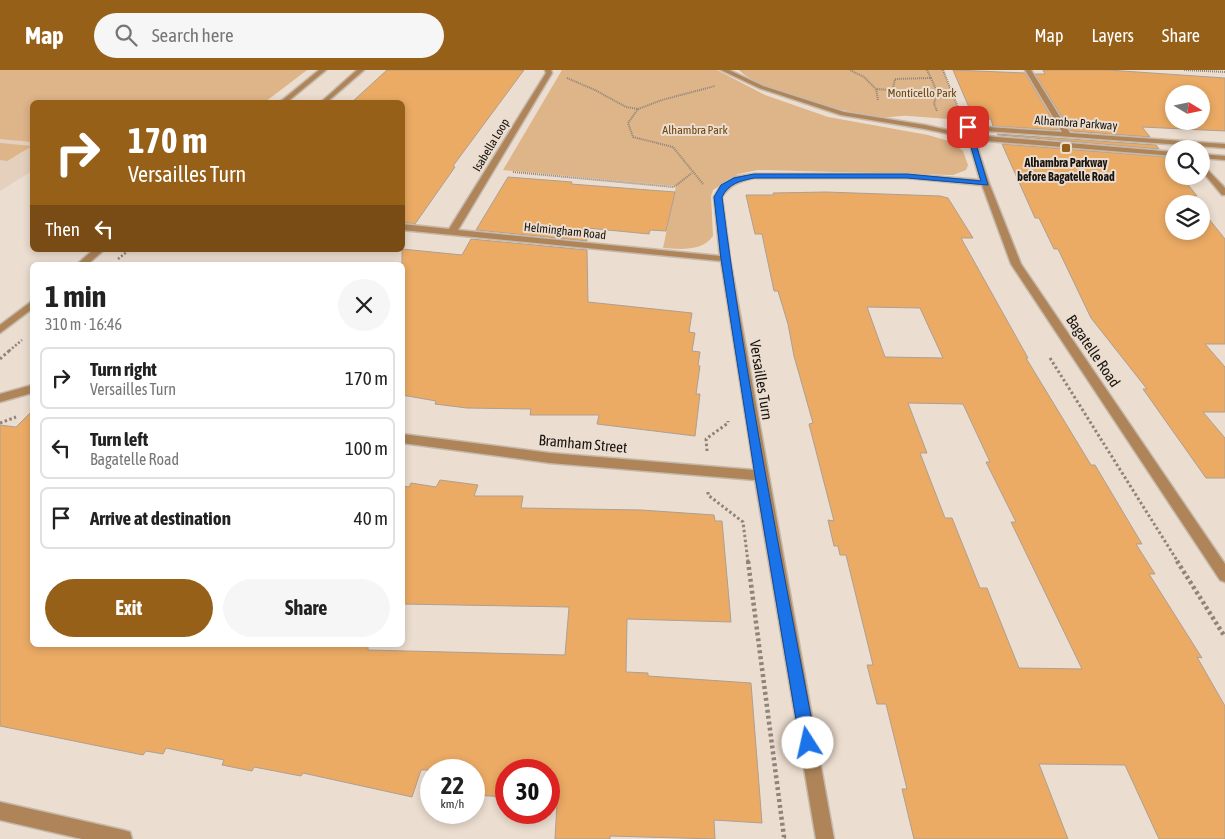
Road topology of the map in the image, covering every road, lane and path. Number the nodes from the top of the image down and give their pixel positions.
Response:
1 (323, 70) edge
2 (361, 70) edge
3 (548, 70) edge
4 (724, 70) edge
5 (850, 70) edge
6 (927, 70) edge
7 (943, 70) edge
8 (1028, 70) edge
9 (1184, 70) edge
10 (1225, 72) edge
11 (569, 74) dead end
12 (931, 78) junction
13 (718, 85) dead end
14 (876, 89) junction
15 (286, 100) edge
16 (326, 100) edge
17 (878, 101) dead end
18 (638, 109) junction
19 (960, 111) dead end
20 (938, 112) dead end
21 (969, 132) junction
22 (1067, 134) junction
23 (1165, 144) edge
24 (1210, 146) edge
25 (1225, 146) edge
26 (1165, 153) edge
27 (1210, 157) edge
28 (1225, 158) edge
29 (510, 171) dead end
30 (692, 173) junction
31 (1210, 176) edge
32 (985, 183) junction
33 (708, 188) dead end
34 (1225, 193) edge
35 (405, 227) edge
36 (452, 232) junction
37 (97, 252) edge
38 (725, 259) junction
39 (85, 262) edge
40 (30, 306) edge
41 (0, 330) edge
42 (26, 337) dead end
43 (1048, 354) dead end
44 (0, 359) edge
45 (30, 390) edge
46 (0, 398) edge
47 (727, 414) dead end
48 (405, 438) edge
49 (708, 472) junction
50 (760, 476) junction
51 (1225, 576) edge
52 (1225, 636) edge
53 (0, 811) edge
54 (124, 839) edge
55 (782, 839) edge
56 (825, 839) edge

1 - 15 street
2 - 16 street
3 - 36 street, Isabella Loop
4 - 21 street, Alhambra Parkway
5 - 14 path
6 - 12 path
7 - 19 path
8 - 22 street
9 - 10 path
11 - 18 path
12 - 14 path
12 - 20 path
13 - 18 path
14 - 17 path
18 - 30 path
21 - 22 street, Alhambra Parkway
21 - 26 street, Alhambra Parkway
21 - 32 street, Bagatelle Road
22 - 23 street, Alhambra Parkway
24 - 25 street, Alhambra Parkway
27 - 28 street
29 - 30 path
30 - 33 path
31 - 34 street
32 - 38 street, Versailles Turn
32 - 51 street, Bagatelle Road
35 - 36 street, Helmingham Road
36 - 38 street, Helmingham Road
37 - 39 street
38 - 50 street, Versailles Turn
40 - 41 street
42 - 44 path
43 - 52 path
45 - 46 street
47 - 49 path
48 - 49 street, Bramham Street
49 - 50 street, Bramham Street
49 - 55 path
50 - 56 street, Versailles Turn
53 - 54 street

